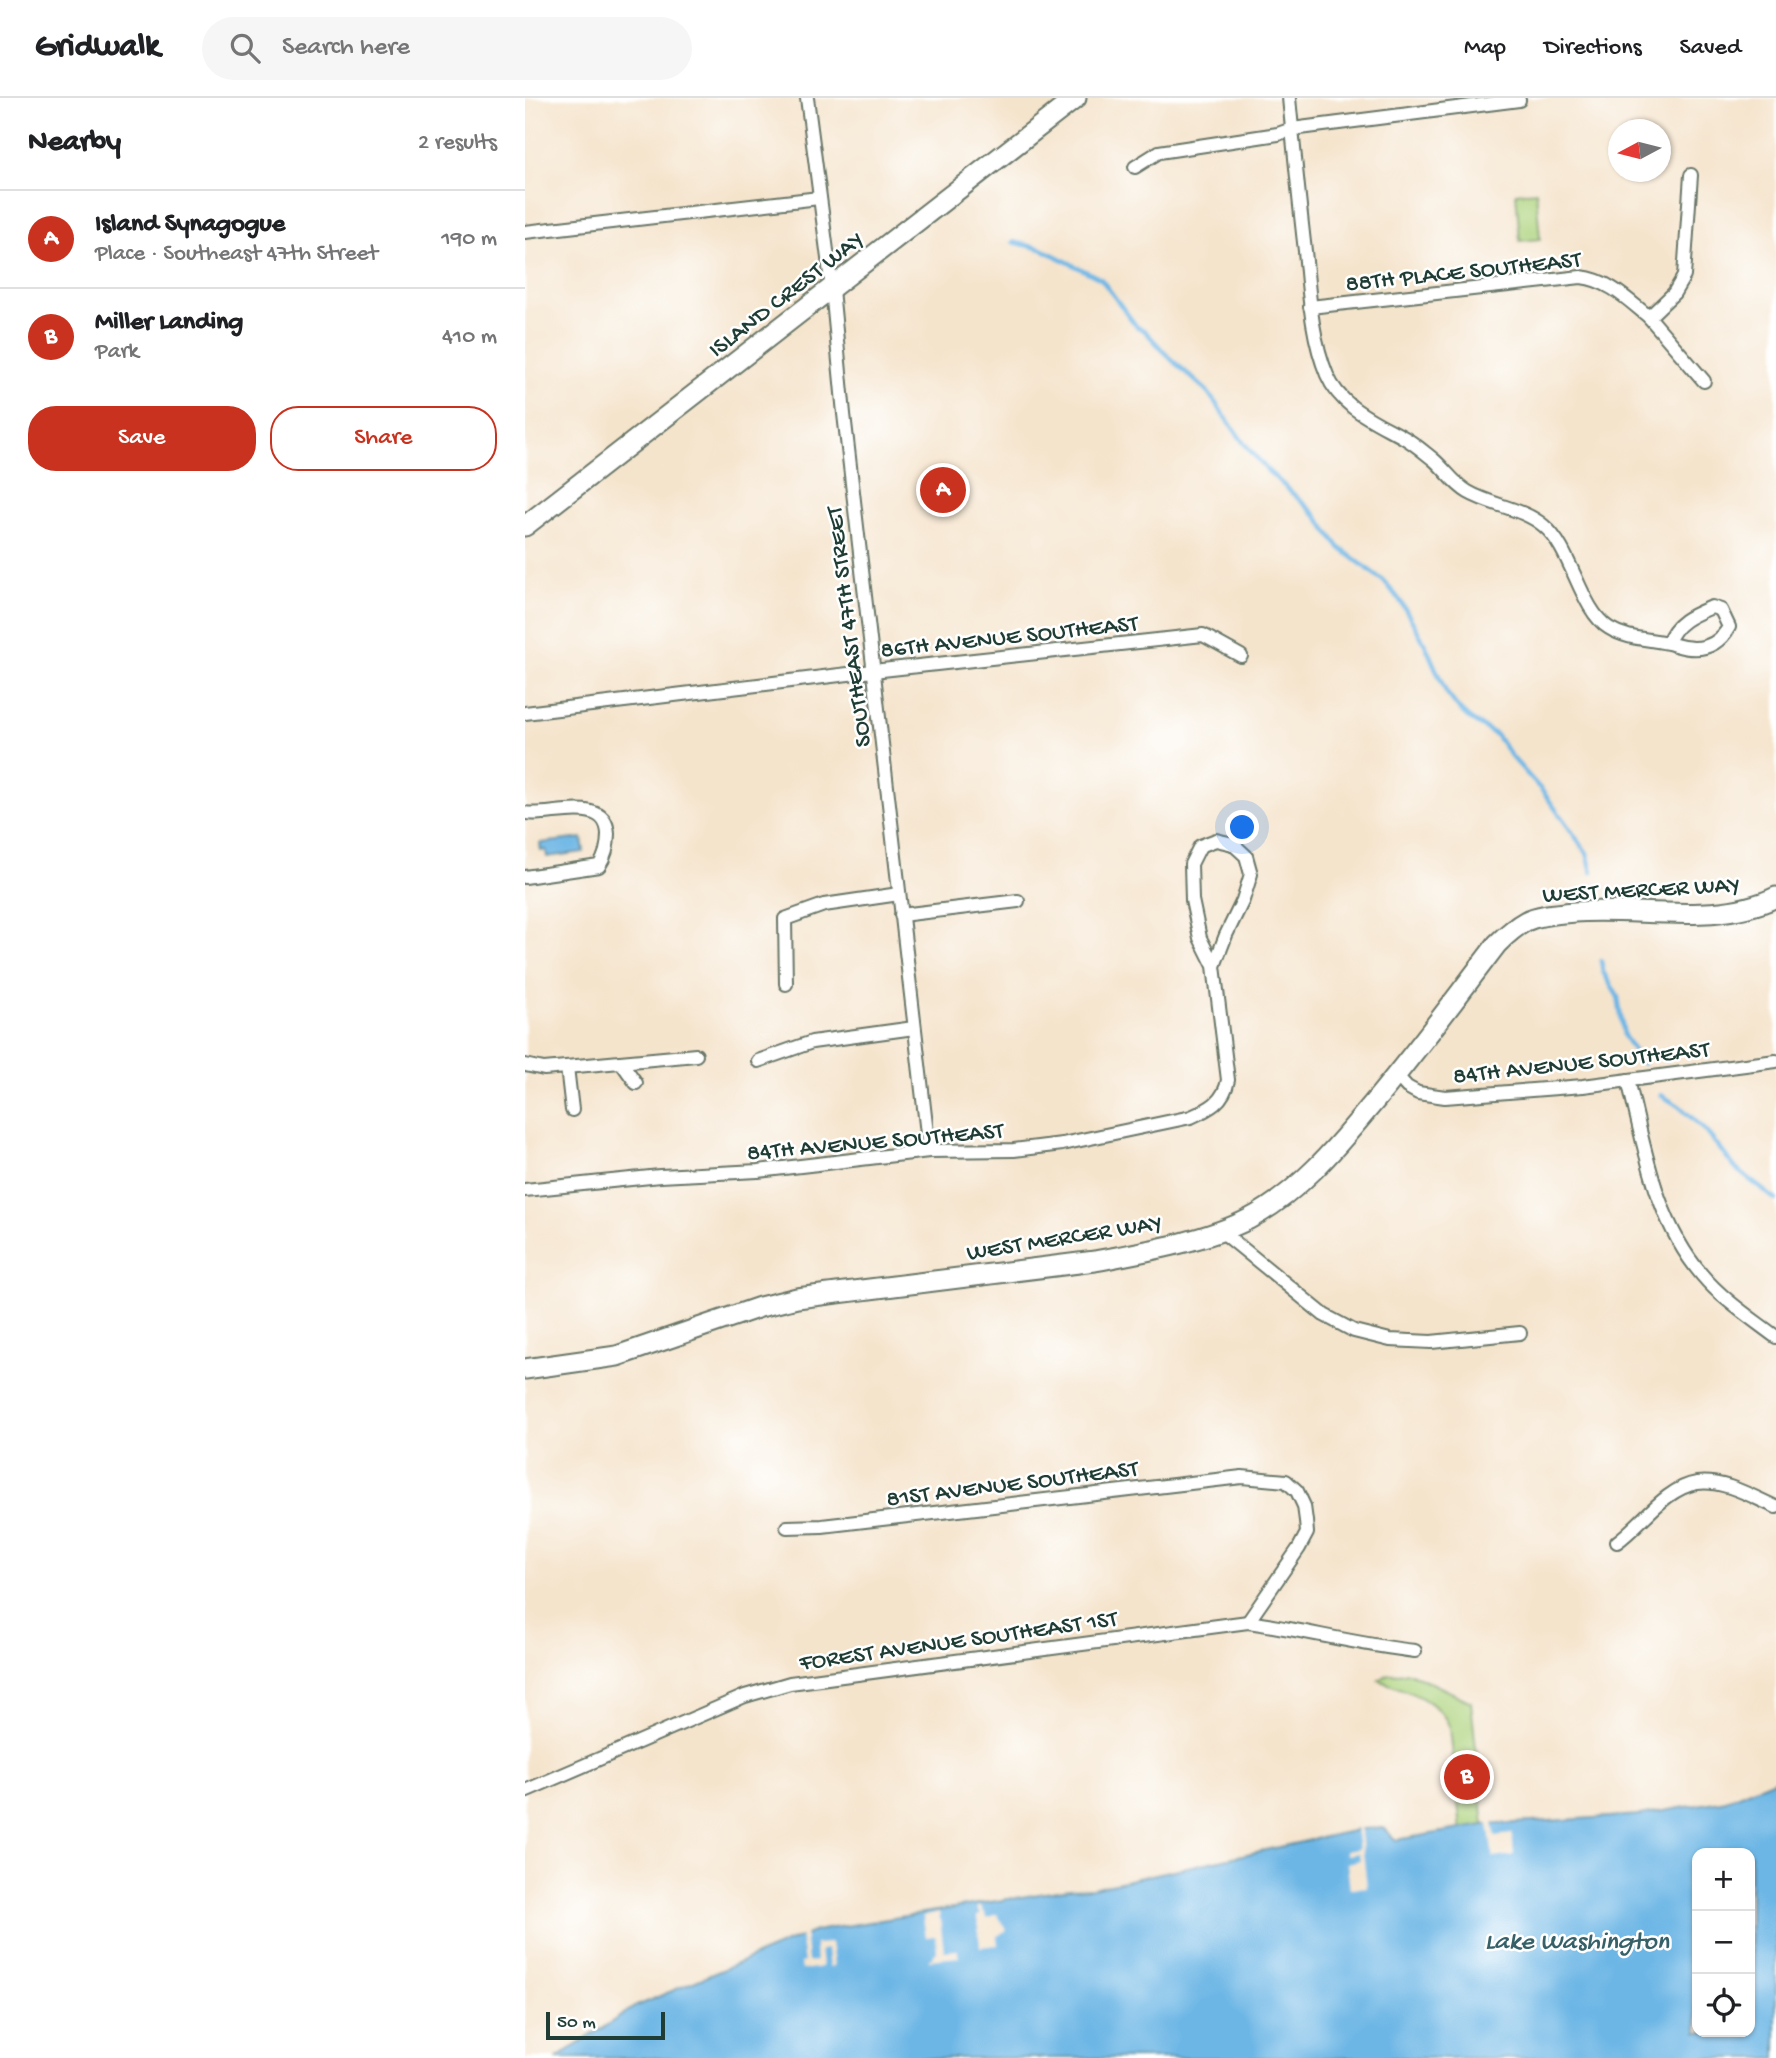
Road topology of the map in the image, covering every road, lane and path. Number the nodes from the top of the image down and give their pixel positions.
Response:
1 (807, 98) edge
2 (1076, 98) edge
3 (1289, 98) edge
4 (1519, 100) dead end
5 (1292, 129) junction
6 (1135, 167) dead end
7 (1691, 175) dead end
8 (819, 198) junction
9 (525, 232) edge
10 (832, 289) junction
11 (1310, 307) junction
12 (1649, 317) junction
13 (1704, 381) dead end
14 (525, 527) edge
15 (1668, 643) junction
16 (1241, 656) dead end
17 (873, 671) junction
18 (525, 713) edge
19 (525, 813) edge
20 (525, 877) edge
21 (899, 894) junction
22 (1776, 897) edge
23 (1019, 901) dead end
24 (901, 915) junction
25 (1214, 965) junction
26 (786, 984) dead end
27 (915, 1028) junction
28 (696, 1055) dead end
29 (1776, 1060) edge
30 (758, 1061) dead end
31 (621, 1062) junction
32 (525, 1065) edge
33 (567, 1067) junction
34 (1397, 1076) junction
35 (1628, 1080) junction
36 (636, 1083) dead end
37 (572, 1110) dead end
38 (929, 1151) junction
39 (525, 1190) edge
40 (1220, 1230) junction
41 (1520, 1333) dead end
42 (1776, 1337) edge
43 (525, 1369) edge
44 (1776, 1507) edge
45 (787, 1527) dead end
46 (1617, 1542) dead end
47 (1248, 1622) junction
48 (1415, 1651) dead end
49 (525, 1791) edge

1 - 8 street, SOUTHEAST 47TH STREET
2 - 10 street, ISLAND CREST WAY
3 - 5 street
4 - 5 street
5 - 6 street
5 - 11 street
7 - 12 street
8 - 9 street
8 - 10 street, SOUTHEAST 47TH STREET
10 - 14 street, ISLAND CREST WAY
10 - 17 street, SOUTHEAST 47TH STREET
11 - 12 street, 88TH PLACE SOUTHEAST
11 - 15 street
12 - 13 street, 88TH PLACE SOUTHEAST
15 - 15 street
16 - 17 street, 86TH AVENUE SOUTHEAST
17 - 18 street, 86TH AVENUE SOUTHEAST
17 - 21 street, SOUTHEAST 47TH STREET
19 - 20 street
21 - 24 street, SOUTHEAST 47TH STREET
21 - 26 street
22 - 34 street, WEST MERCER WAY
23 - 24 street
24 - 27 street, SOUTHEAST 47TH STREET
25 - 25 street
25 - 38 street, 84TH AVENUE SOUTHEAST
27 - 30 street
27 - 38 street, SOUTHEAST 47TH STREET
28 - 31 street
29 - 35 street, 84TH AVENUE SOUTHEAST
31 - 33 street
31 - 36 street
32 - 33 street
33 - 37 street
34 - 35 street, 84TH AVENUE SOUTHEAST
34 - 40 street, WEST MERCER WAY
35 - 42 street
38 - 39 street, 84TH AVENUE SOUTHEAST
40 - 41 street
40 - 43 street, WEST MERCER WAY
44 - 46 street
45 - 47 street, 81ST AVENUE SOUTHEAST
47 - 48 street, FOREST AVENUE SOUTHEAST 1ST
47 - 49 street, FOREST AVENUE SOUTHEAST 1ST

